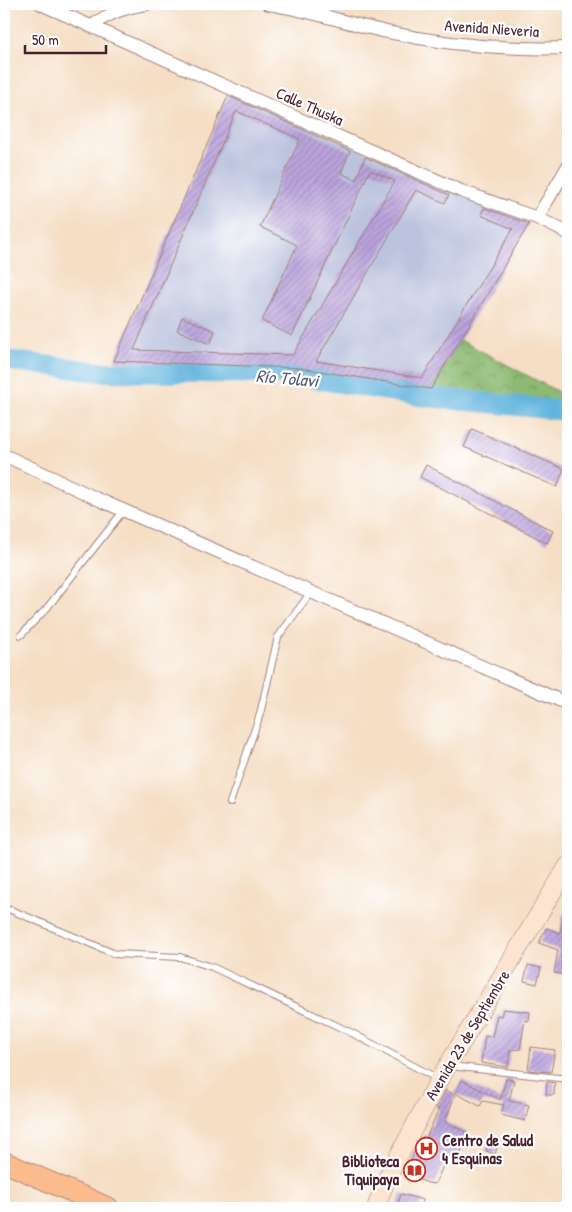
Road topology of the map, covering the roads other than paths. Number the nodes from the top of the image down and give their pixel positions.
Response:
1 (40, 4) edge
2 (146, 4) edge
3 (268, 4) edge
4 (92, 26) junction
5 (568, 48) edge
6 (568, 166) edge
7 (537, 218) junction
8 (568, 233) edge
9 (4, 455) edge
10 (124, 510) junction
11 (311, 592) junction
12 (21, 636) dead end
13 (568, 704) edge
14 (230, 803) dead end
15 (568, 866) edge
16 (11, 910) dead end
17 (443, 1073) junction
18 (568, 1079) edge
19 (4, 1162) edge
20 (109, 1208) edge
21 (376, 1208) edge

1 - 4 street, Calle Thuska
2 - 4 street
3 - 5 street, Avenida Nieveria
4 - 7 street, Calle Thuska
6 - 7 street
7 - 8 street, Calle Thuska
9 - 10 street
10 - 11 street
10 - 12 lane
11 - 13 street
11 - 14 lane
15 - 17 main road, Avenida 23 de Septiembre
16 - 17 lane
17 - 18 lane
17 - 21 main road, Avenida 23 de Septiembre
19 - 20 main road

